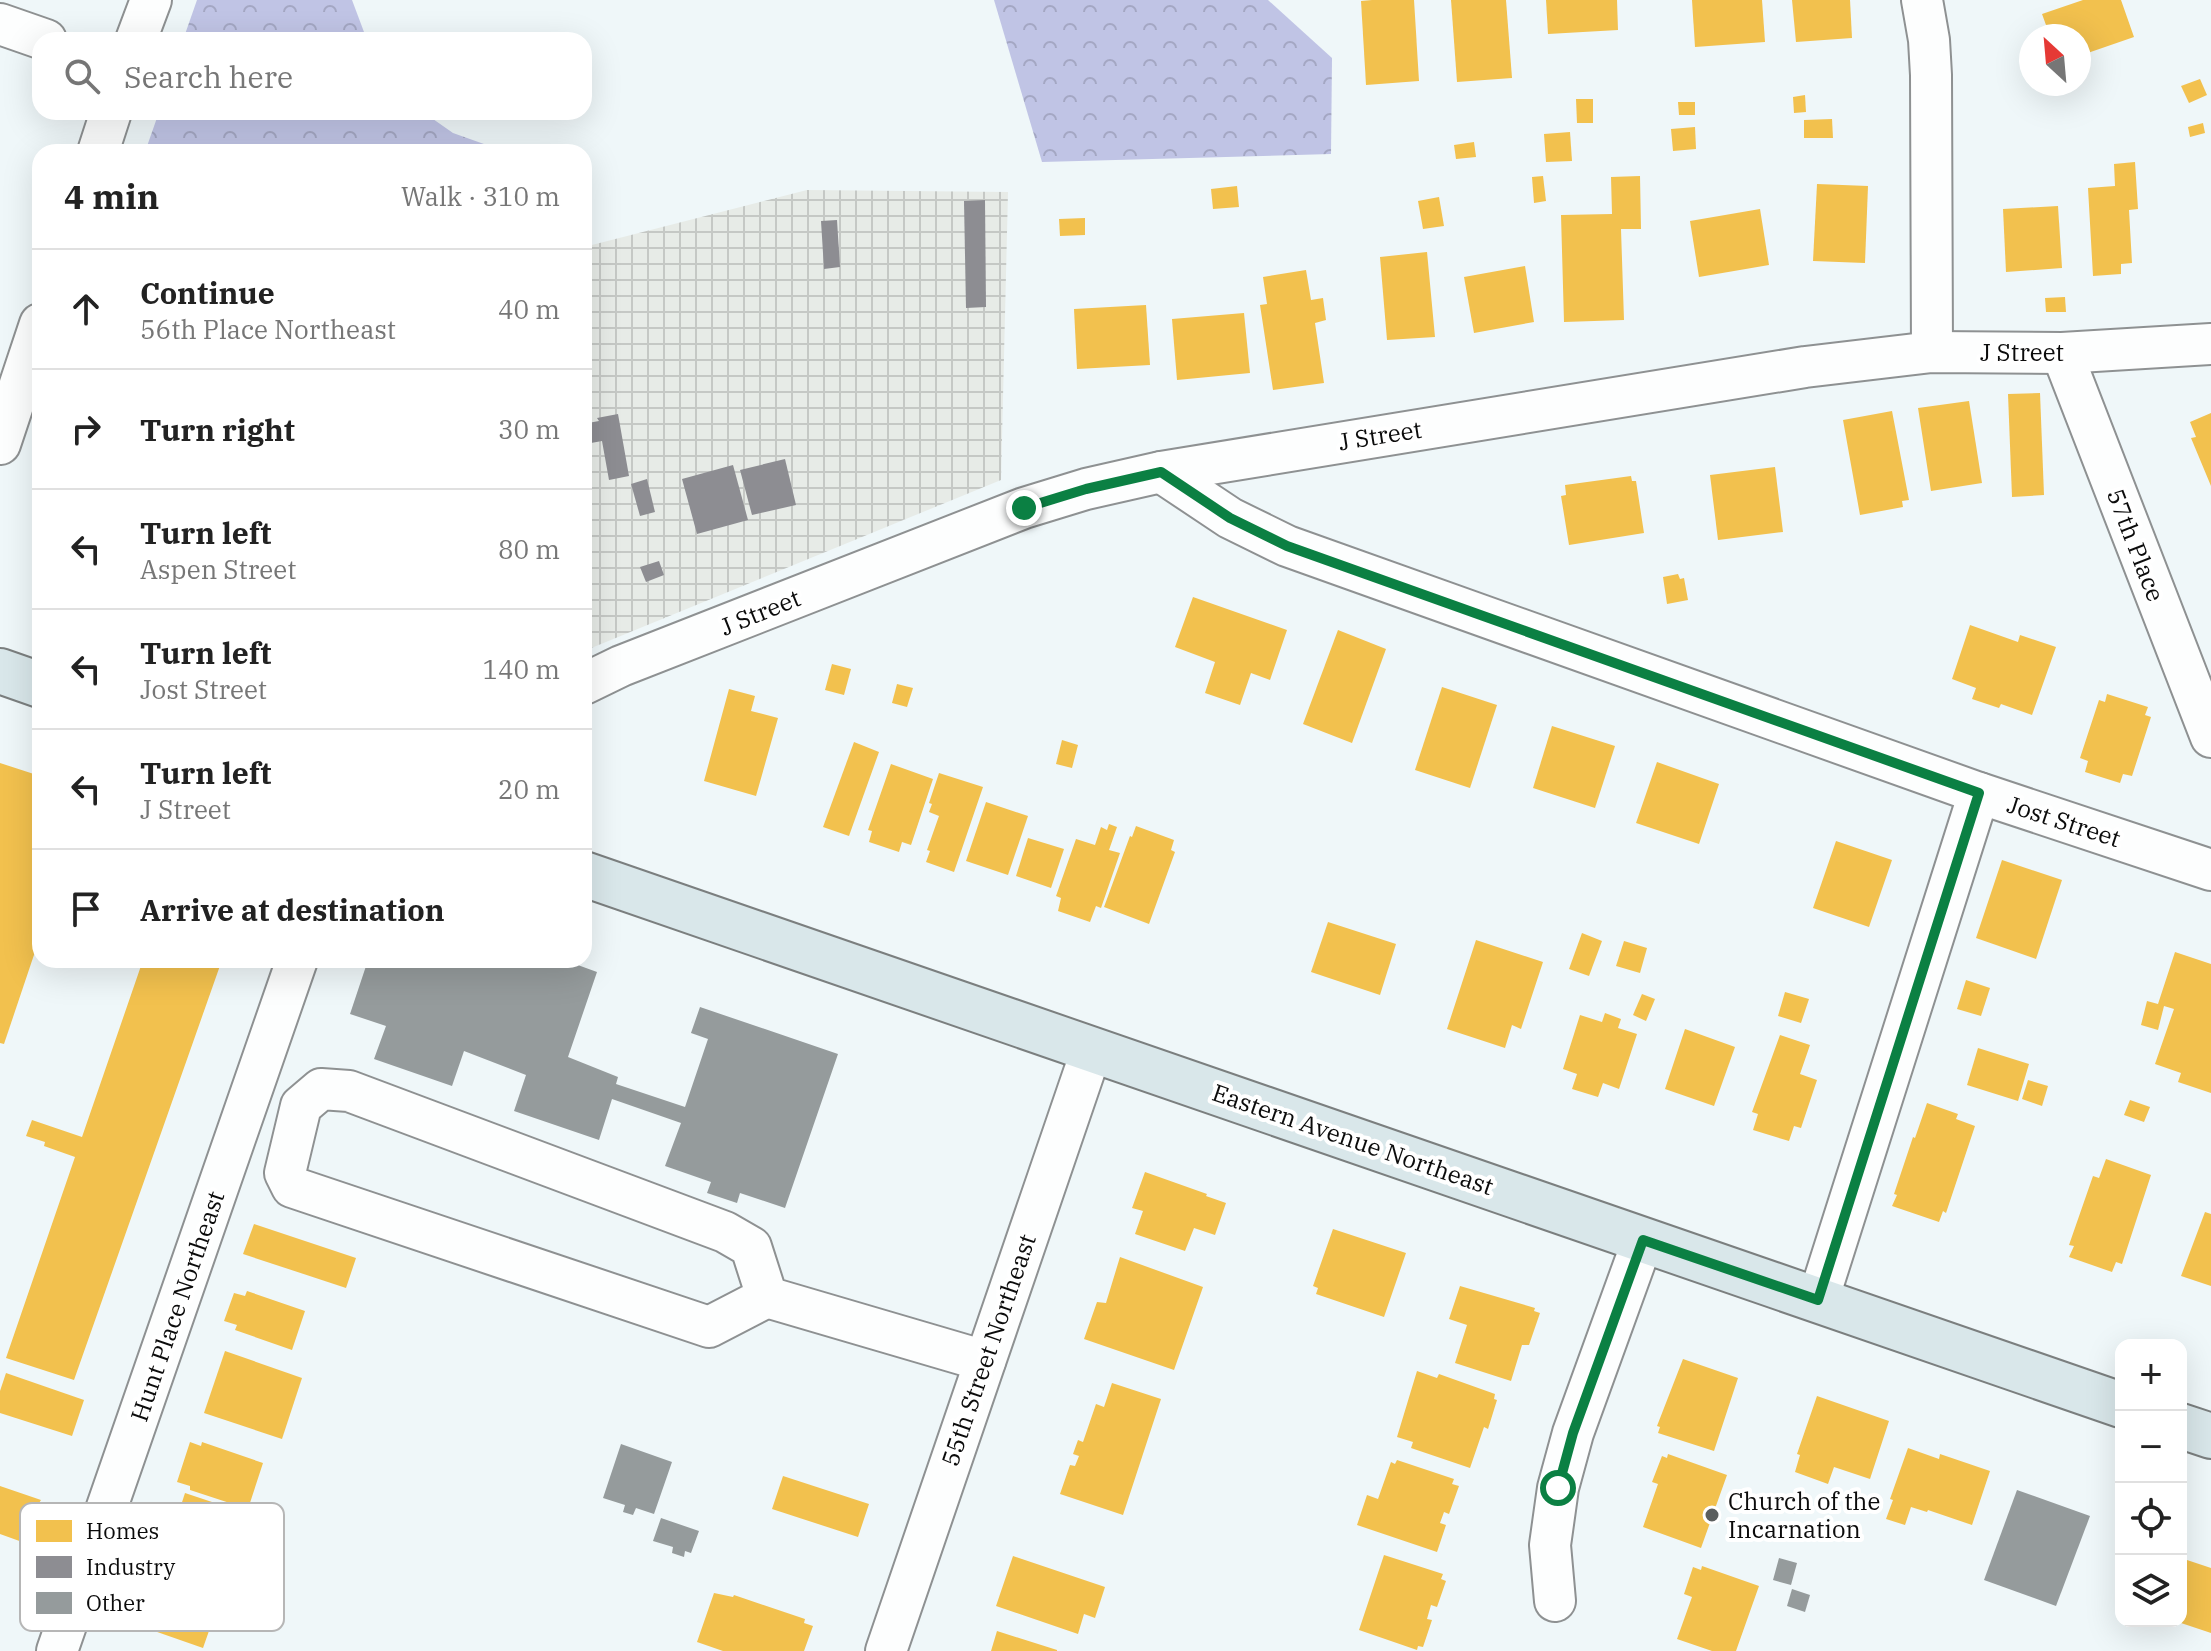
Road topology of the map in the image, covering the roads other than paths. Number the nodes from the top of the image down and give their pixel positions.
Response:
1 (151, 0) edge
2 (1922, 0) edge
3 (0, 24) edge
4 (139, 32) edge
5 (32, 35) edge
6 (108, 120) edge
7 (101, 144) edge
8 (2211, 344) edge
9 (32, 348) edge
10 (1932, 352) junction
11 (2062, 353) junction
12 (0, 444) edge
13 (1161, 472) junction
14 (0, 671) edge
15 (592, 680) edge
16 (32, 682) edge
17 (2211, 737) edge
18 (1979, 793) junction
19 (2211, 870) edge
20 (592, 877) edge
21 (294, 968) edge
22 (1092, 1049) junction
23 (1643, 1240) junction
24 (767, 1297) junction
25 (1818, 1300) junction
26 (985, 1361) junction
27 (2115, 1403) edge
28 (2187, 1428) edge
29 (2211, 1436) edge
30 (108, 1503) edge
31 (1555, 1601) dead end
32 (64, 1631) edge
33 (57, 1651) edge
34 (886, 1651) edge

1 - 4 street
2 - 10 street
3 - 5 street
6 - 7 street
8 - 11 street, J Street
9 - 12 street
10 - 11 street, J Street
10 - 13 street, J Street
11 - 17 street, 57th Place
13 - 15 street, J Street
13 - 18 street, Jost Street
14 - 16 main road
18 - 19 street, Jost Street
18 - 25 street
20 - 22 main road, Eastern Avenue Northeast
21 - 30 street, Hunt Place Northeast
22 - 23 main road, Eastern Avenue Northeast
22 - 26 street, 55th Street Northeast
23 - 25 main road, Eastern Avenue Northeast
23 - 31 street
24 - 24 street
24 - 26 street
25 - 27 main road, Eastern Avenue Northeast
26 - 34 street, 55th Street Northeast
28 - 29 main road
32 - 33 street, Hunt Place Northeast

